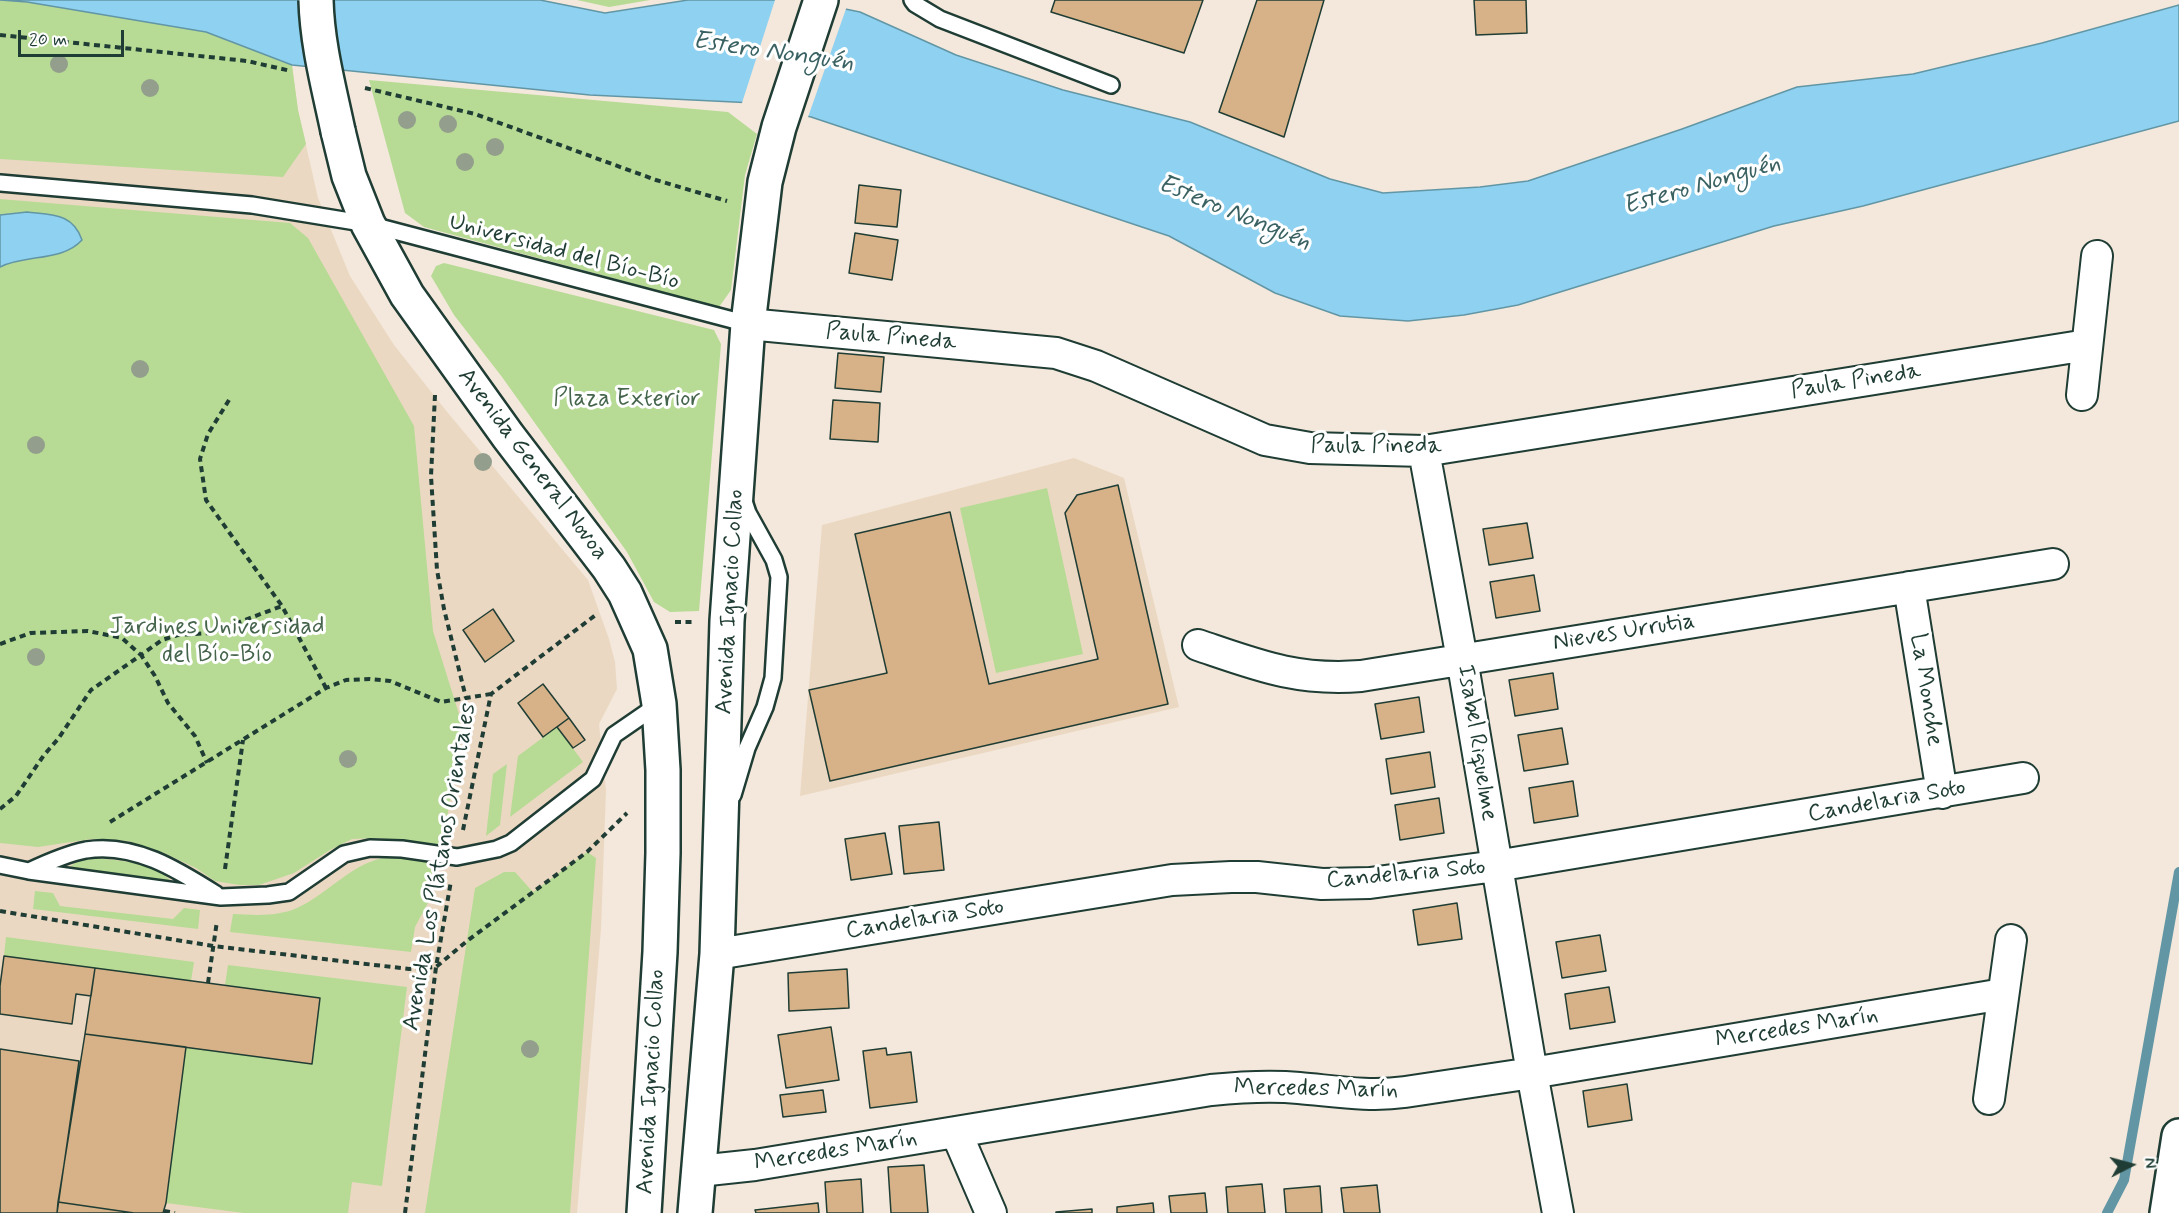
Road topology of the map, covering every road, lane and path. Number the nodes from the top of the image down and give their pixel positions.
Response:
1 (316, 0) edge
2 (821, 0) edge
3 (912, 0) edge
4 (1111, 86) dead end
5 (0, 183) edge
6 (368, 224) junction
7 (2097, 256) dead end
8 (748, 324) junction
9 (2087, 345) junction
10 (432, 386) dead end
11 (2082, 395) dead end
12 (229, 400) dead end
13 (1424, 451) junction
14 (738, 469) junction
15 (2053, 564) dead end
16 (1909, 587) junction
17 (625, 593) junction
18 (282, 606) junction
19 (0, 644) edge
20 (1198, 645) dead end
21 (141, 655) junction
22 (1462, 659) junction
23 (326, 688) junction
24 (491, 694) junction
25 (466, 698) junction
26 (659, 704) junction
27 (243, 739) junction
28 (207, 763) junction
29 (663, 770) junction
30 (2023, 778) dead end
31 (1942, 793) junction
32 (0, 809) edge
33 (106, 824) dead end
34 (722, 836) junction
35 (457, 857) junction
36 (0, 865) edge
37 (1496, 866) junction
38 (29, 871) junction
39 (221, 897) junction
40 (0, 911) edge
41 (2011, 940) dead end
42 (213, 946) junction
43 (660, 952) joint
44 (717, 954) junction
45 (436, 967) junction
46 (208, 983) dead end
47 (2003, 994) junction
48 (1532, 1073) junction
49 (1989, 1099) dead end
50 (956, 1132) junction
51 (2179, 1136) edge
52 (699, 1171) junction
53 (164, 1211) dead end
54 (175, 1213) edge
55 (405, 1213) edge
56 (644, 1213) edge
57 (695, 1213) edge
58 (991, 1213) edge
59 (1558, 1213) edge
60 (2168, 1213) edge

1 - 6 main road, Avenida General Novoa, bridge
2 - 8 main road, Avenida Ignacio Collao
3 - 4 lane
5 - 6 lane, Universidad del Bío-Bío
6 - 8 lane, Universidad del Bío-Bío
6 - 17 main road, Avenida General Novoa
7 - 9 street
8 - 13 street, Paula Pineda
8 - 14 main road, Avenida Ignacio Collao
9 - 11 street
9 - 13 street, Paula Pineda
10 - 25 path
12 - 18 path
13 - 22 street, Isabel Riquelme
14 - 34 main road, Avenida Ignacio Collao
14 - 34 lane
15 - 16 street, Nieves Urrutia
16 - 22 street, Nieves Urrutia
16 - 31 street, La Monche
17 - 24 path, Avenida Los Plátanos Orientales
17 - 26 main road, Avenida General Novoa
18 - 21 path
18 - 23 path
19 - 21 path
20 - 22 street, Nieves Urrutia
21 - 28 path
21 - 32 path
22 - 37 street, Isabel Riquelme
23 - 25 path
23 - 27 path
24 - 25 path
24 - 35 path, Avenida Los Plátanos Orientales
26 - 29 main road, Avenida General Novoa
26 - 35 lane
27 - 28 path
27 - 39 path
28 - 33 path
29 - 43 main road, Avenida General Novoa
29 - 45 path
30 - 31 street, Candelaria Soto
31 - 37 street, Candelaria Soto
34 - 44 main road, Avenida Ignacio Collao
35 - 39 lane
35 - 45 path, Avenida Los Plátanos Orientales
36 - 38 lane
37 - 44 street, Candelaria Soto
37 - 48 street, Isabel Riquelme
38 - 39 lane
38 - 39 lane
39 - 42 path
40 - 42 path
41 - 47 street
42 - 45 path
42 - 46 path
43 - 56 main road, Avenida Ignacio Collao
44 - 52 main road, Avenida Ignacio Collao
45 - 55 path, Avenida Los Plátanos Orientales
47 - 48 street, Mercedes Marín
47 - 49 street
48 - 50 street, Mercedes Marín
48 - 59 street, Isabel Riquelme
50 - 52 street, Mercedes Marín
50 - 58 street
51 - 60 main road
52 - 57 main road, Avenida Ignacio Collao
53 - 54 path

